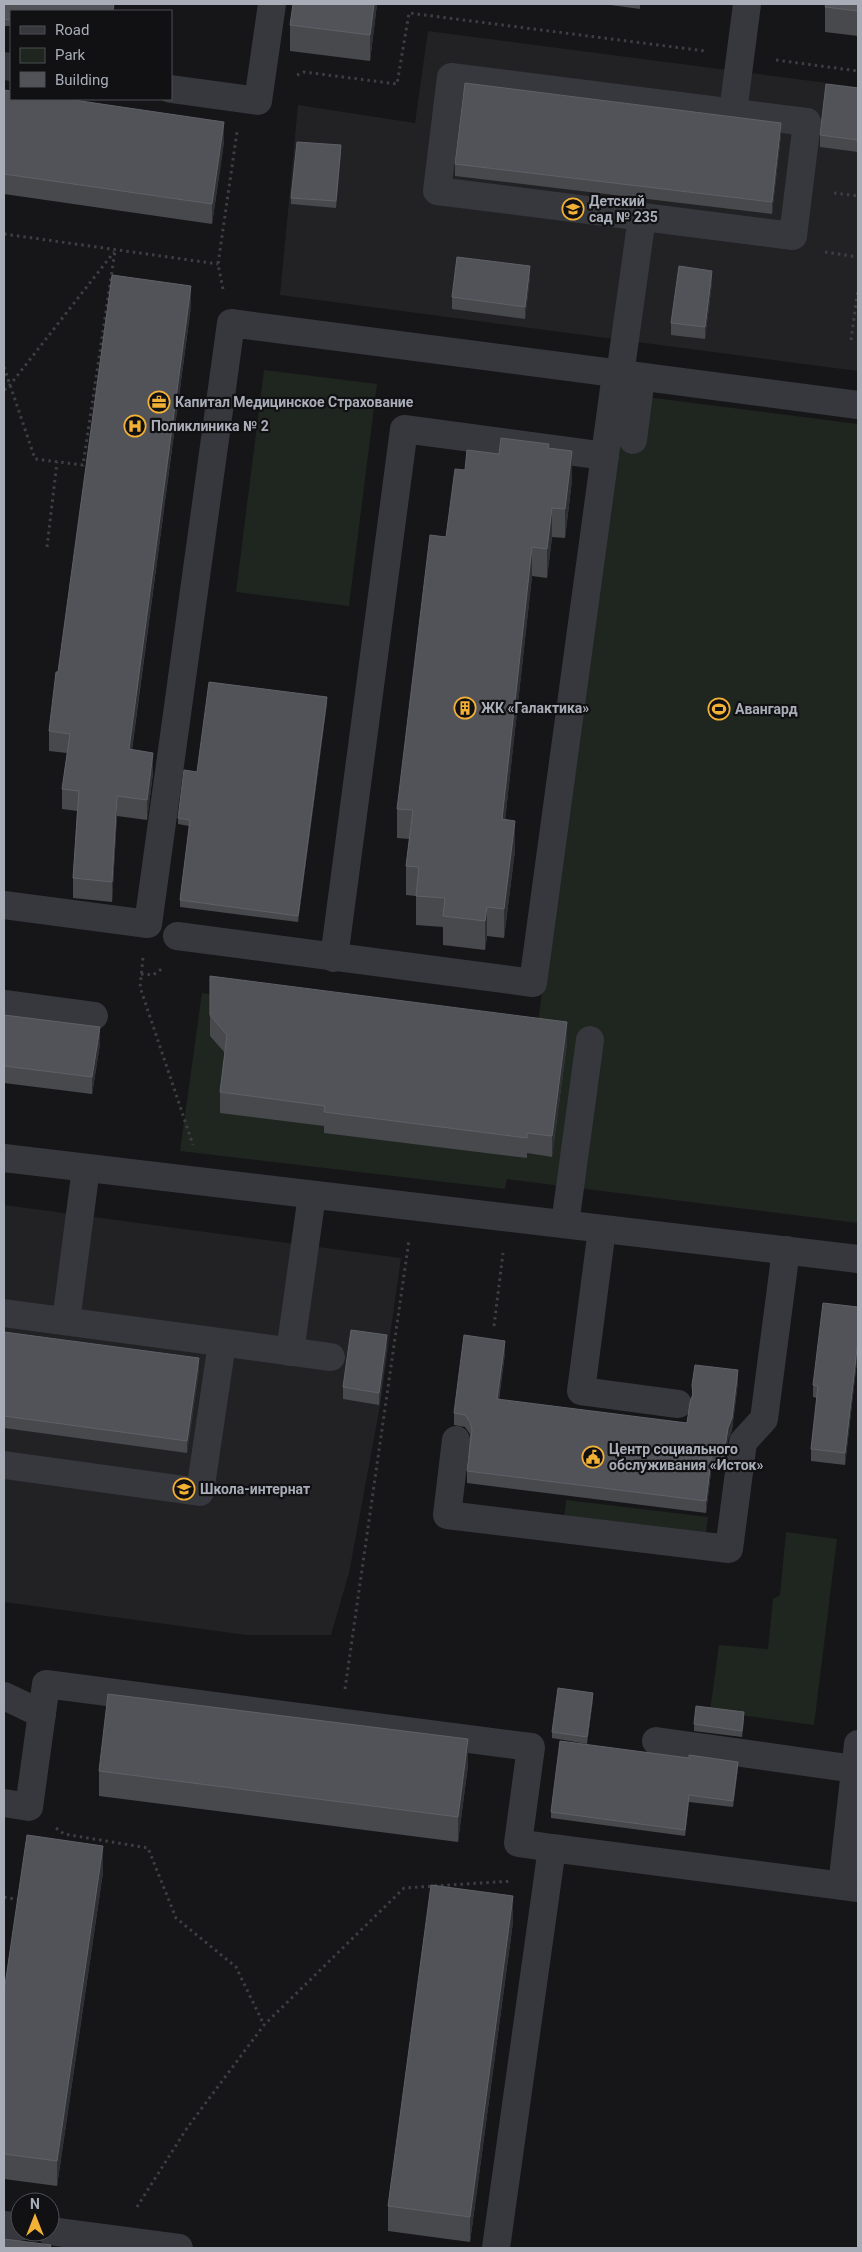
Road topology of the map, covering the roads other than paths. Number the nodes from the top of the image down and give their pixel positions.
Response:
1 (272, 4) edge
2 (746, 4) edge
3 (172, 89) edge
4 (733, 112) junction
5 (642, 217) junction
6 (626, 376) junction
7 (858, 405) edge
8 (633, 440) dead end
9 (605, 456) junction
10 (4, 904) edge
11 (177, 936) dead end
12 (334, 958) junction
13 (4, 1004) edge
14 (94, 1016) dead end
15 (590, 1040) dead end
16 (4, 1158) edge
17 (86, 1168) junction
18 (312, 1195) junction
19 (565, 1224) junction
20 (602, 1229) junction
21 (786, 1250) junction
22 (858, 1259) edge
23 (4, 1313) edge
24 (66, 1321) junction
25 (222, 1343) junction
26 (290, 1352) junction
27 (331, 1357) dead end
28 (678, 1404) dead end
29 (456, 1440) dead end
30 (4, 1466) edge
31 (4, 1696) edge
32 (42, 1714) junction
33 (656, 1741) dead end
34 (857, 1756) edge
35 (17, 1805) edge
36 (552, 1848) junction
37 (850, 1887) edge
38 (60, 2232) edge
39 (179, 2248) edge
40 (496, 2248) edge

1 - 3 lane
2 - 4 lane
4 - 5 lane
4 - 5 lane
5 - 6 lane
6 - 7 lane
6 - 8 lane
6 - 9 lane
6 - 10 lane
9 - 12 lane
9 - 12 lane
11 - 12 lane
13 - 14 lane
15 - 19 lane
16 - 17 lane
17 - 18 lane
17 - 24 lane
18 - 19 lane
18 - 26 lane
19 - 20 lane
20 - 21 lane
20 - 28 lane
21 - 22 lane
21 - 29 lane
23 - 24 lane
24 - 25 lane
25 - 26 lane
25 - 30 lane
26 - 27 lane
31 - 32 lane
32 - 35 lane
32 - 36 lane
33 - 34 lane
34 - 37 lane
36 - 37 lane
36 - 40 lane
38 - 39 lane

